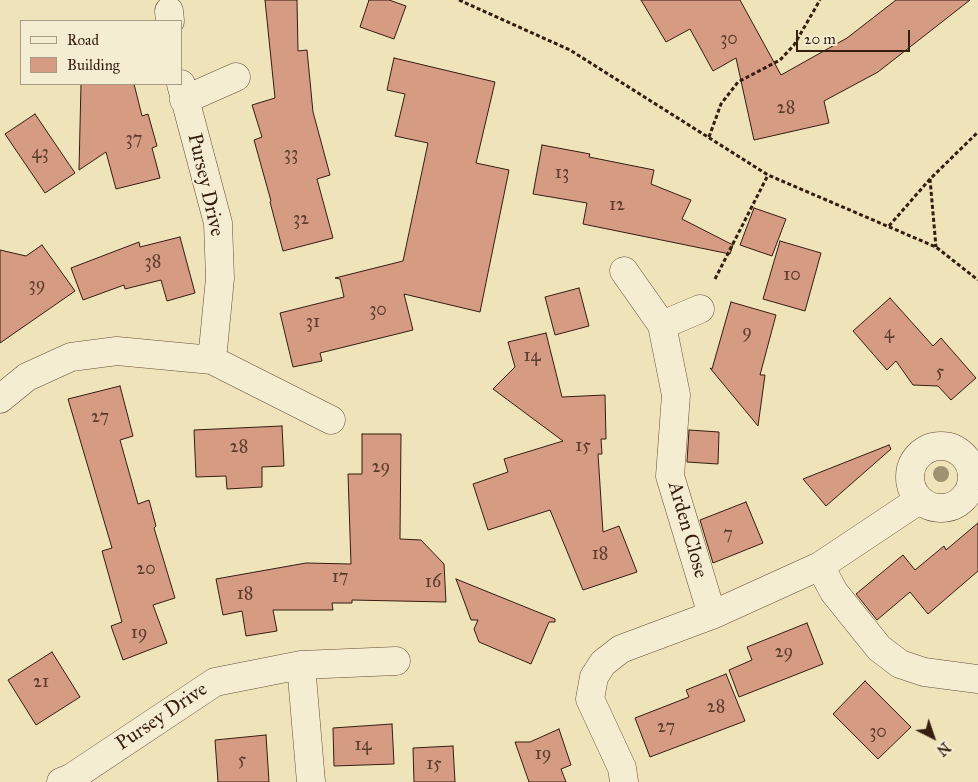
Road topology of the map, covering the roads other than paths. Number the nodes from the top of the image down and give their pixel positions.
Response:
1 (236, 77) dead end
2 (183, 92) edge
3 (624, 271) dead end
4 (700, 309) road end
5 (662, 325) junction
6 (212, 360) junction
7 (0, 399) edge
8 (331, 420) dead end
9 (973, 457) edge
10 (919, 500) junction
11 (820, 566) junction
12 (712, 615) junction
13 (396, 661) dead end
14 (301, 665) junction
15 (978, 679) edge
16 (60, 782) edge
17 (312, 782) edge
18 (624, 782) edge

1 - 2 street, Pursey Drive
2 - 6 street, Pursey Drive
3 - 5 street, Arden Close
4 - 5 street
5 - 12 street, Arden Close
6 - 7 street
6 - 8 street
9 - 10 street
9 - 10 street
10 - 11 street
11 - 12 street
11 - 15 street
12 - 18 street
13 - 14 street, Pursey Drive
14 - 16 street, Pursey Drive
14 - 17 street

